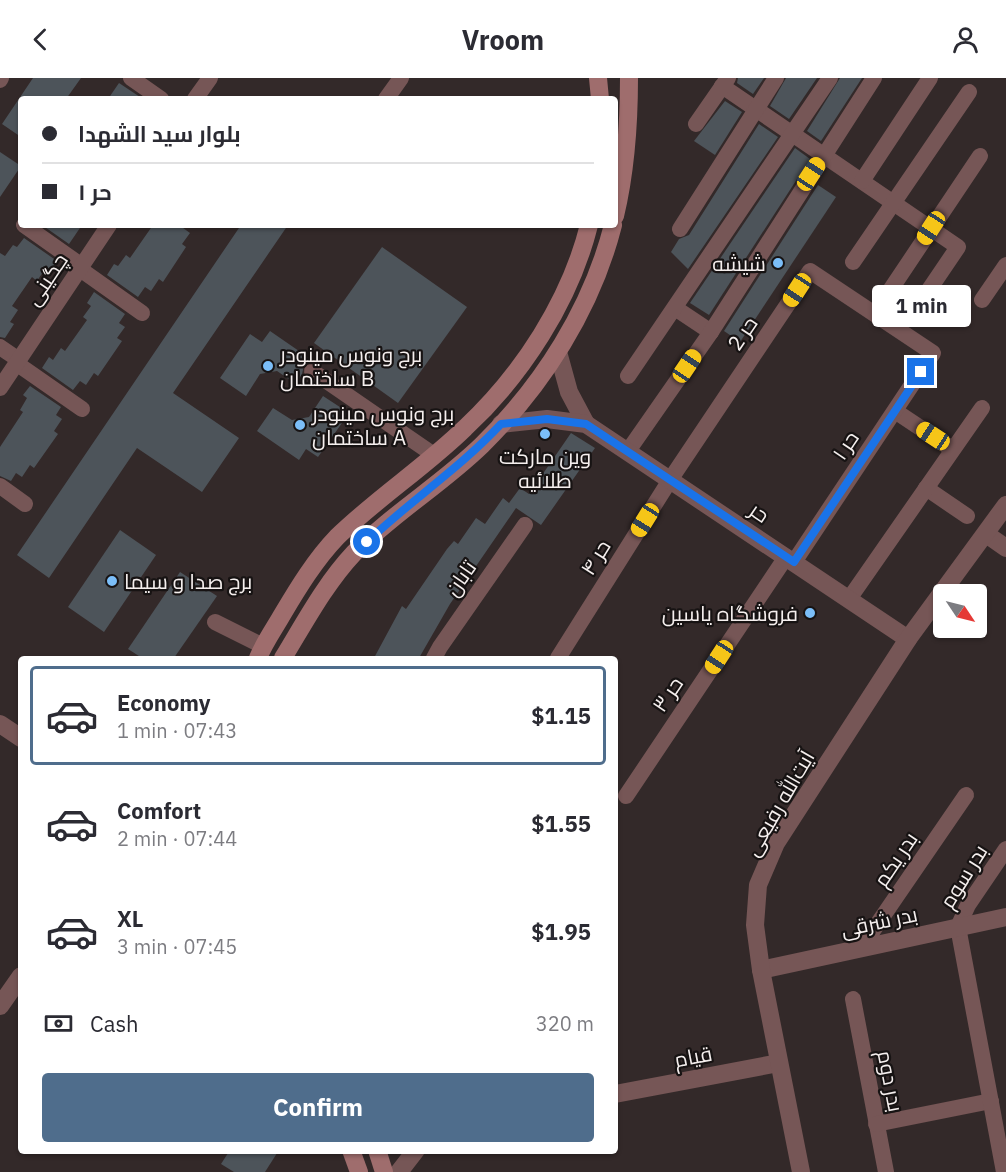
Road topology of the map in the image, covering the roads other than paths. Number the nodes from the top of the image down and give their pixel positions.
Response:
1 (131, 78) edge
2 (210, 78) edge
3 (401, 78) edge
4 (598, 78) edge
5 (629, 78) edge
6 (776, 78) edge
7 (830, 78) edge
8 (874, 78) edge
9 (930, 78) edge
10 (725, 82) edge
11 (969, 92) dead end
12 (157, 96) edge
13 (197, 96) edge
14 (388, 96) edge
15 (600, 96) edge
16 (755, 108) junction
17 (696, 124) dead end
18 (792, 133) junction
19 (824, 154) junction
20 (980, 156) dead end
21 (862, 180) junction
22 (618, 203) edge
23 (893, 203) junction
24 (28, 228) edge
25 (107, 228) edge
26 (588, 228) edge
27 (612, 228) edge
28 (931, 228) junction
29 (680, 229) dead end
30 (853, 262) dead end
31 (1006, 265) edge
32 (81, 267) junction
33 (891, 290) dead end
34 (982, 300) dead end
35 (918, 306) dead end
36 (675, 308) junction
37 (142, 313) dead end
38 (711, 332) junction
39 (0, 347) edge
40 (558, 352) junction
41 (933, 353) joint
42 (18, 362) junction
43 (312, 371) dead end
44 (628, 376) dead end
45 (0, 388) edge
46 (982, 408) dead end
47 (82, 409) dead end
48 (895, 411) junction
49 (501, 424) junction
50 (586, 424) junction
51 (952, 448) junction
52 (628, 452) junction
53 (434, 455) junction
54 (670, 480) junction
55 (0, 486) edge
56 (926, 488) junction
57 (25, 504) dead end
58 (1006, 505) edge
59 (967, 516) dead end
60 (525, 525) dead end
61 (986, 534) junction
62 (1006, 548) edge
63 (790, 560) junction
64 (849, 599) junction
65 (215, 622) dead end
66 (908, 639) junction
67 (264, 647) edge
68 (287, 652) edge
69 (435, 656) edge
70 (559, 656) edge
71 (0, 724) edge
72 (18, 736) edge
73 (966, 795) dead end
74 (626, 796) dead end
75 (1006, 849) edge
76 (1006, 917) edge
77 (958, 927) junction
78 (861, 948) junction
79 (761, 970) junction
80 (18, 982) edge
81 (853, 999) dead end
82 (0, 1006) edge
83 (779, 1063) junction
84 (618, 1093) edge
85 (991, 1101) junction
86 (876, 1124) junction
87 (352, 1154) edge
88 (378, 1154) edge
89 (413, 1154) edge
90 (359, 1172) edge
91 (384, 1172) edge
92 (399, 1172) edge
93 (801, 1172) edge
94 (886, 1172) edge
95 (1004, 1172) edge

1 - 12 street
2 - 13 street
3 - 14 street
4 - 15 main road
5 - 22 main road
6 - 16 street
7 - 18 street
8 - 19 street
9 - 21 street
10 - 16 street
10 - 17 street
11 - 23 street
16 - 18 street
16 - 29 street
18 - 19 street
18 - 36 street
19 - 21 street
19 - 38 street
20 - 28 street
21 - 23 street
23 - 28 street
23 - 30 street
24 - 32 street
25 - 32 street, چگینی
26 - 53 main road
27 - 40 main road
28 - 33 street
28 - 35 street
31 - 34 street
32 - 37 street
32 - 42 street, چگینی
36 - 38 street
36 - 44 street
38 - 52 street
39 - 42 street
40 - 49 main road
40 - 50 street, حر
41 - 48 street, حر ۱
41 - 54 street, حر 2
42 - 45 street, چگینی
42 - 47 street
43 - 53 street
46 - 51 street
48 - 51 street
48 - 63 street, حر ۱
49 - 50 street, حر
49 - 68 main road
50 - 52 street, حر
51 - 56 street
52 - 54 street, حر
53 - 67 main road
54 - 63 street, حر
54 - 70 street, حر ۴
55 - 57 street
56 - 59 street
56 - 64 street
58 - 61 street, آیت‌الله رفیعی
60 - 69 street, تابان
61 - 62 street
61 - 66 street, آیت‌الله رفیعی
63 - 64 street, حر
63 - 74 street, حر ۳
64 - 66 street, حر
65 - 67 street
66 - 79 street, آیت‌الله رفیعی
67 - 68 main road
71 - 72 street
73 - 78 street, بدر یکم
75 - 77 street, بدر سوم
76 - 77 street, بدر شرقی
77 - 78 street, بدر شرقی
77 - 85 street
78 - 79 street, بدر شرقی
79 - 83 street, آیت‌الله رفیعی
80 - 82 street
81 - 86 street, بدر دوم
83 - 84 street, قیام
83 - 93 street, آیت‌الله رفیعی
85 - 86 street
85 - 95 street
86 - 94 street, بدر دوم
87 - 90 main road
88 - 91 main road
89 - 92 street

